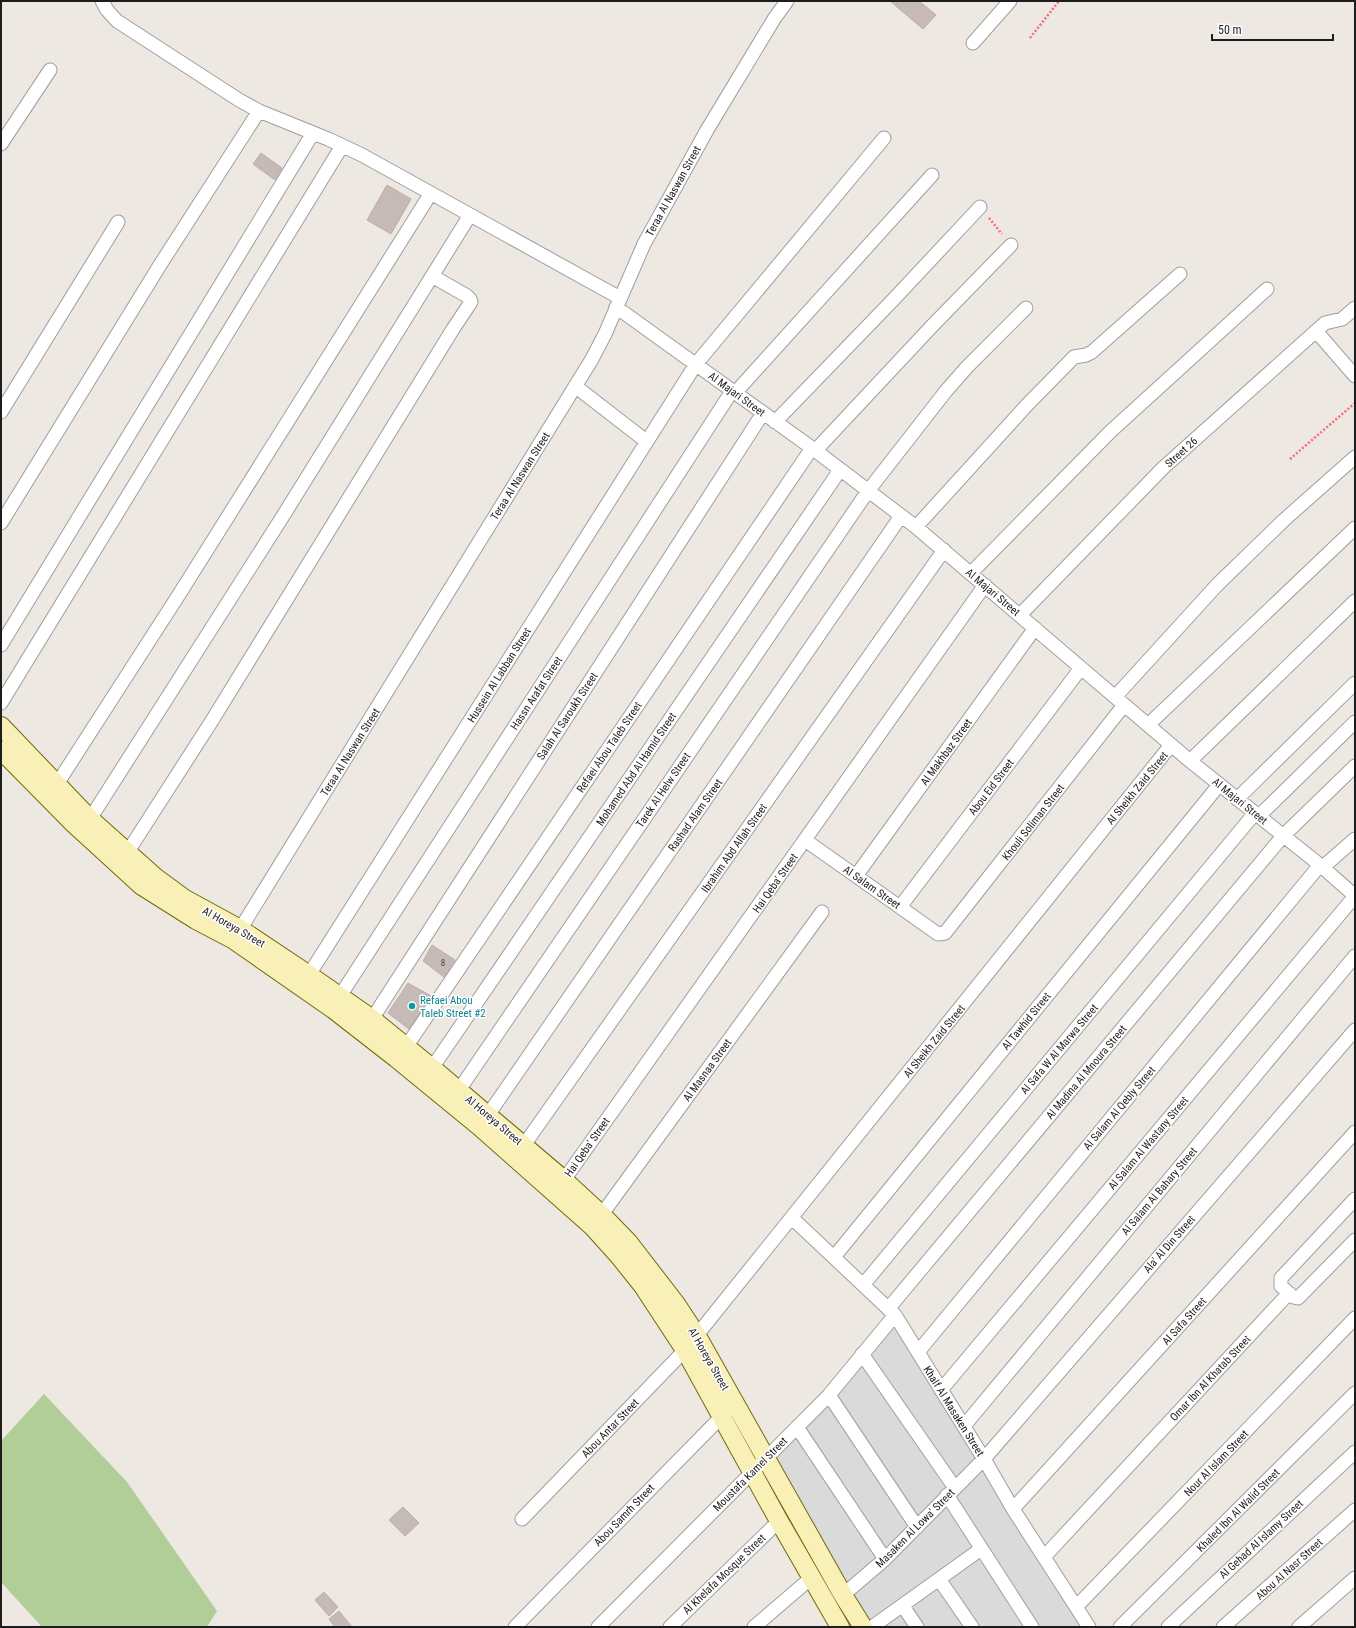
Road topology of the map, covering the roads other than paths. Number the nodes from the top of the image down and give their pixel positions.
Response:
1 (102, 1) edge
2 (787, 1) edge
3 (1010, 1) edge
4 (973, 43) dead end
5 (50, 70) dead end
6 (259, 111) junction
7 (313, 133) junction
8 (884, 138) dead end
9 (1, 144) edge
10 (342, 146) junction
11 (932, 175) dead end
12 (430, 193) junction
13 (980, 207) road end
14 (470, 215) junction
15 (118, 222) dead end
16 (1011, 245) road end
17 (1180, 274) dead end
18 (432, 276) junction
19 (1267, 289) dead end
20 (618, 303) junction
21 (1026, 308) dead end
22 (1355, 308) edge
23 (1316, 331) junction
24 (696, 364) junction
25 (1355, 376) edge
26 (575, 386) junction
27 (734, 392) junction
28 (1, 412) edge
29 (763, 413) junction
30 (775, 422) junction
31 (646, 441) junction
32 (813, 450) junction
33 (1355, 457) edge
34 (840, 470) junction
35 (868, 491) junction
36 (902, 516) junction
37 (1, 523) edge
38 (916, 527) junction
39 (1355, 528) edge
40 (944, 550) junction
41 (971, 573) junction
42 (985, 585) junction
43 (1355, 601) edge
44 (1020, 615) junction
45 (1035, 628) junction
46 (1, 645) edge
47 (1081, 668) junction
48 (1355, 683) edge
49 (1120, 701) junction
50 (1, 703) edge
51 (1355, 722) edge
52 (1148, 725) junction
53 (1, 726) edge
54 (1171, 745) junction
55 (1, 750) edge
56 (1190, 761) junction
57 (1355, 766) edge
58 (57, 784) junction
59 (1220, 785) junction
60 (1237, 798) junction
61 (1257, 814) junction
62 (90, 819) junction
63 (1283, 836) junction
64 (1355, 839) edge
65 (805, 840) junction
66 (127, 853) junction
67 (1322, 866) junction
68 (856, 876) junction
69 (1355, 896) edge
70 (900, 907) junction
71 (822, 912) dead end
72 (938, 934) joint
73 (237, 935) junction
74 (1355, 956) edge
75 (305, 980) junction
76 (340, 996) junction
77 (372, 1019) junction
78 (1355, 1030) edge
79 (406, 1047) junction
80 (432, 1068) junction
81 (459, 1090) junction
82 (488, 1115) junction
83 (1355, 1132) edge
84 (524, 1145) junction
85 (564, 1180) junction
86 (1355, 1199) edge
87 (792, 1218) junction
88 (597, 1221) junction
89 (1355, 1240) edge
90 (834, 1257) junction
91 (862, 1285) junction
92 (1289, 1293) junction
93 (892, 1312) junction
94 (1355, 1318) edge
95 (697, 1336) junction
96 (685, 1350) junction
97 (918, 1352) junction
98 (862, 1354) junction
99 (941, 1390) junction
100 (1355, 1393) edge
101 (829, 1395) junction
102 (734, 1404) junction
103 (721, 1417) junction
104 (964, 1426) junction
105 (797, 1427) junction
106 (1355, 1452) edge
107 (766, 1458) junction
108 (984, 1459) junction
109 (752, 1472) junction
110 (951, 1492) junction
111 (1013, 1509) junction
112 (1355, 1510) edge
113 (522, 1519) dead end
114 (779, 1521) junction
115 (917, 1527) junction
116 (981, 1549) junction
117 (1044, 1557) junction
118 (885, 1559) junction
119 (811, 1578) junction
120 (1355, 1578) edge
121 (939, 1579) junction
122 (843, 1595) junction
123 (903, 1606) junction
124 (1076, 1607) junction
125 (515, 1627) edge
126 (598, 1627) edge
127 (670, 1627) edge
128 (754, 1627) edge
129 (840, 1627) edge
130 (863, 1627) edge
131 (872, 1627) edge
132 (917, 1627) edge
133 (972, 1627) edge
134 (1032, 1627) edge
135 (1089, 1627) edge
136 (1120, 1627) edge
137 (1168, 1627) edge
138 (1223, 1627) edge
139 (1299, 1627) edge

1 - 6 street, Al Majari Street
2 - 20 street, Teraa Al Naswan Street
3 - 4 street
5 - 9 street
6 - 7 street, Al Majari Street
6 - 37 street
7 - 10 street, Al Majari Street
7 - 46 street
8 - 24 street, Hussein Al Labban Street
10 - 12 street, Al Majari Street
10 - 50 street
11 - 27 street, Hassn Arafat Street
12 - 14 street, Al Majari Street
12 - 58 street
13 - 30 street
14 - 18 street
14 - 20 street, Al Majari Street
15 - 28 street
16 - 32 street, Refaei Abou Taleb Street
17 - 38 street
18 - 62 street
18 - 66 street
19 - 41 street
20 - 24 street, Al Majari Street
20 - 26 street, Teraa Al Naswan Street
21 - 35 street, Tarek Al Helw Street
22 - 23 street, Street 26
23 - 25 street
23 - 44 street, Street 26
24 - 27 street, Al Majari Street
24 - 31 street, Hussein Al Labban Street
26 - 31 street
26 - 73 street, Teraa Al Naswan Street
27 - 29 street, Al Majari Street
27 - 76 street, Hassn Arafat Street
29 - 30 street, Al Majari Street
29 - 77 street, Salah Al Saroukh Street
30 - 32 street, Al Majari Street
31 - 75 street, Hussein Al Labban Street
32 - 34 street, Al Majari Street
32 - 79 street, Refaei Abou Taleb Street
33 - 49 street, Khouli Soliman Street
34 - 35 street, Al Majari Street
34 - 80 street, Mohamed Abd Al Hamid Street
35 - 36 street, Al Majari Street
35 - 81 street, Tarek Al Helw Street
36 - 38 street, Al Majari Street
36 - 82 street, Rashad Alam Street
38 - 40 street, Al Majari Street
39 - 52 street
40 - 41 street, Al Majari Street
40 - 84 street, Ibrahim Abd Allah Street
41 - 42 street, Al Majari Street
42 - 44 street, Al Majari Street
42 - 65 street, Hai Qeba' Street
43 - 56 street
44 - 45 street, Al Majari Street
45 - 47 street, Al Majari Street
45 - 68 street, Al Makhbaz Street
47 - 49 street, Al Majari Street
47 - 70 street, Abou Eid Street
48 - 60 street
49 - 52 street, Al Majari Street
49 - 72 street, Khouli Soliman Street
51 - 61 street, Al Safa W Al Marwa Street
52 - 54 street, Al Majari Street
53 - 58 main road, Al Horeya Street
54 - 56 street, Al Majari Street
54 - 87 street, Al Sheikh Zaid Street
55 - 73 main road, Al Horeya Street
56 - 59 street, Al Majari Street
57 - 63 street, Al Madina Al Mnoura Street
58 - 62 main road, Al Horeya Street
59 - 60 street, Al Majari Street
59 - 90 street, Al Tawhid Street
60 - 61 street, Al Majari Street
61 - 63 street, Al Majari Street
61 - 91 street, Al Safa W Al Marwa Street
62 - 66 main road, Al Horeya Street
63 - 67 street, Al Majari Street
63 - 93 street, Al Madina Al Mnoura Street
64 - 67 street, Al Salam Al Qebly Street
65 - 68 street, Al Salam Street
65 - 85 street, Hai Qeba' Street
66 - 73 main road, Al Horeya Street
67 - 69 street, Al Majari Street
67 - 97 street, Al Salam Al Qebly Street
68 - 70 street, Al Salam Street
69 - 99 street, Al Salam Al Wastany Street
70 - 72 street, Al Salam Street
71 - 88 street, Al Masnaa Street
73 - 75 main road, Al Horeya Street
74 - 104 street, Al Salam Al Bahary Street
75 - 76 main road, Al Horeya Street
75 - 88 main road, Al Horeya Street
76 - 77 main road, Al Horeya Street
77 - 79 main road, Al Horeya Street
78 - 108 street, Ala' Al Din Street
79 - 80 main road, Al Horeya Street
80 - 81 main road, Al Horeya Street
81 - 82 main road, Al Horeya Street
82 - 84 main road, Al Horeya Street
83 - 111 street, Al Safa Street
84 - 85 main road, Al Horeya Street
85 - 88 main road, Al Horeya Street
86 - 92 street
87 - 90 street, Khalf Al Masaken Street
87 - 95 street, Al Sheikh Zaid Street
88 - 95 main road, Al Horeya Street
88 - 96 main road, Al Horeya Street
89 - 92 street
90 - 91 street, Khalf Al Masaken Street
91 - 93 street, Khalf Al Masaken Street
92 - 117 street, Omar Ibn Al Khatab Street
93 - 97 street, Khalf Al Masaken Street
93 - 98 street, Moustafa Kamel Street
94 - 124 street, Nour Al Islam Street
95 - 96 street, Abou Antar Street
95 - 102 main road, Al Horeya Street
96 - 103 main road, Al Horeya Street
96 - 113 street, Abou Antar Street
97 - 99 street, Khalf Al Masaken Street
98 - 101 street, Moustafa Kamel Street
98 - 110 street
99 - 104 street, Khalf Al Masaken Street
100 - 136 street, Khaled Ibn Al Walid Street
101 - 105 street, Moustafa Kamel Street
101 - 115 street
102 - 103 street, Abou Samrh Street
102 - 107 main road, Al Horeya Street
103 - 109 main road, Al Horeya Street
103 - 125 street, Abou Samrh Street
104 - 108 street, Khalf Al Masaken Street
105 - 107 street, Moustafa Kamel Street
105 - 118 street
106 - 137 street, Al Gehad Al Islamy Street
107 - 109 street, Moustafa Kamel Street
107 - 122 main road, Al Horeya Street
108 - 110 street, Masaken Al Lowa' Street
108 - 111 street, Khalf Al Masaken Street
109 - 114 main road, Al Horeya Street
109 - 126 street, Moustafa Kamel Street
110 - 115 street, Masaken Al Lowa' Street
110 - 116 street
111 - 117 street, Khalf Al Masaken Street
112 - 138 street, Abou Al Nasr Street
114 - 119 main road, Al Horeya Street
114 - 127 street, Al Khelafa Mosque Street
115 - 118 street, Masaken Al Lowa' Street
116 - 121 street
116 - 134 street
117 - 124 street, Khalf Al Masaken Street
118 - 122 street, Masaken Al Lowa' Street
119 - 128 street
119 - 129 main road, Al Horeya Street
120 - 139 street
121 - 123 street
121 - 133 street
122 - 130 main road, Al Horeya Street
123 - 131 street
123 - 132 street
124 - 135 street, Khalf Al Masaken Street

